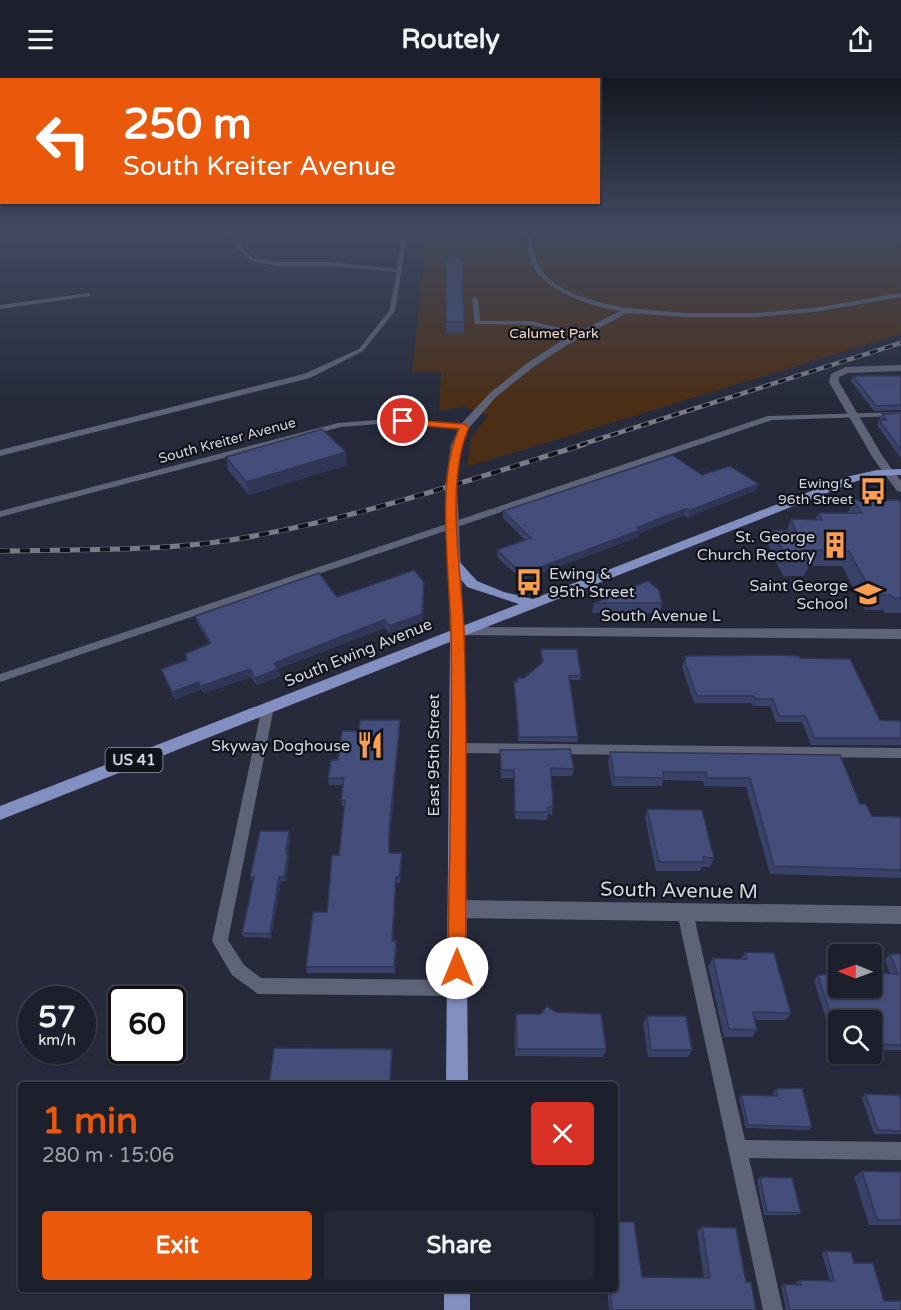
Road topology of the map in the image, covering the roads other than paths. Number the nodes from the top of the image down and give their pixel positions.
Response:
1 (396, 289) edge
2 (562, 289) edge
3 (89, 295) dead end
4 (901, 295) edge
5 (475, 299) dead end
6 (0, 307) edge
7 (626, 310) junction
8 (581, 334) junction
9 (901, 368) edge
10 (851, 414) junction
11 (901, 414) edge
12 (464, 427) junction
13 (0, 453) edge
14 (895, 472) edge
15 (901, 489) edge
16 (0, 514) edge
17 (453, 525) junction
18 (454, 563) junction
19 (532, 603) junction
20 (457, 632) junction
21 (901, 634) edge
22 (0, 678) edge
23 (268, 707) junction
24 (457, 748) junction
25 (901, 753) edge
26 (0, 813) edge
27 (457, 909) junction
28 (685, 912) junction
29 (901, 915) edge
30 (457, 988) junction
31 (457, 1082) edge
32 (737, 1149) junction
33 (901, 1151) edge
34 (458, 1292) edge
35 (458, 1310) edge
36 (773, 1310) edge

1 - 13 lane
2 - 7 lane
3 - 6 lane
4 - 7 street
5 - 8 lane
7 - 8 street
8 - 12 street
9 - 10 street
10 - 11 lane
10 - 14 street
10 - 17 lane
12 - 16 lane, South Kreiter Avenue
12 - 17 street, East 95th Street
14 - 15 street
14 - 19 main road, South Ewing Avenue
17 - 18 street, East 95th Street
17 - 22 lane
18 - 19 main road
18 - 20 street, East 95th Street
19 - 20 main road, South Ewing Avenue
20 - 21 street, South Avenue L
20 - 23 main road, South Ewing Avenue / US 41
20 - 24 main road, East 95th Street
23 - 26 main road, South Ewing Avenue / US 41
23 - 30 lane
24 - 25 lane
24 - 27 main road, East 95th Street
27 - 28 street, South Avenue M
27 - 30 main road, East 95th Street
28 - 29 street, South Avenue M
28 - 32 lane
30 - 31 main road, East 95th Street
32 - 33 lane
32 - 36 lane
34 - 35 main road

